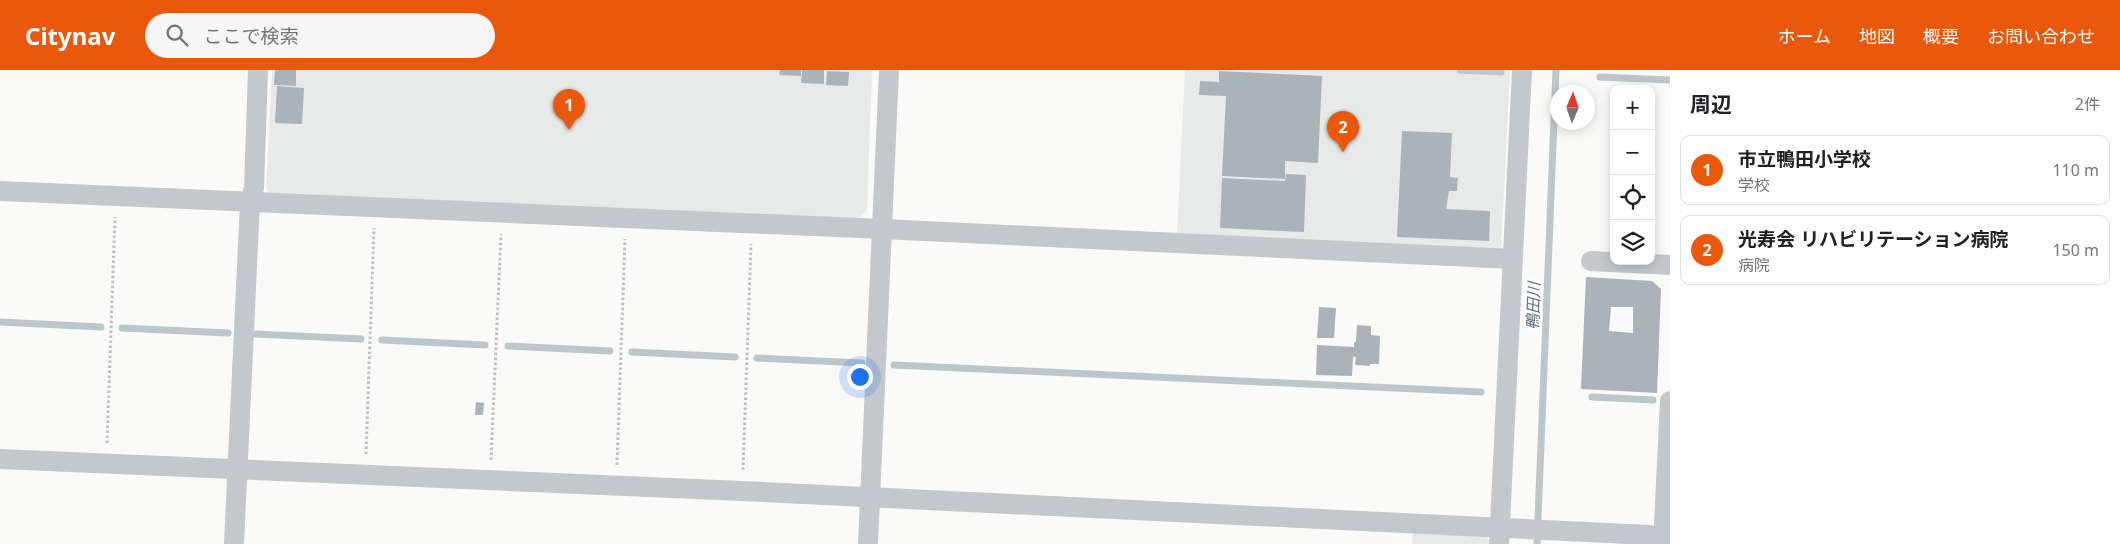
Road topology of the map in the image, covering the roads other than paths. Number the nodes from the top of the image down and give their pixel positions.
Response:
1 (258, 70) edge
2 (889, 70) edge
3 (1522, 70) edge
4 (0, 191) edge
5 (250, 202) junction
6 (882, 229) junction
7 (1513, 259) junction
8 (1590, 261) dead end
9 (1670, 265) edge
10 (1670, 402) edge
11 (0, 458) edge
12 (238, 469) junction
13 (871, 497) junction
14 (1505, 534) edge
15 (1666, 539) edge
16 (234, 544) edge
17 (868, 544) edge

1 - 5 street
2 - 6 street
3 - 7 street
4 - 5 street
5 - 6 street
5 - 12 street
6 - 7 street
6 - 13 street
7 - 14 street
8 - 9 street
10 - 15 street
11 - 12 street
12 - 13 street
12 - 16 street
13 - 14 street
13 - 17 street
14 - 15 street

